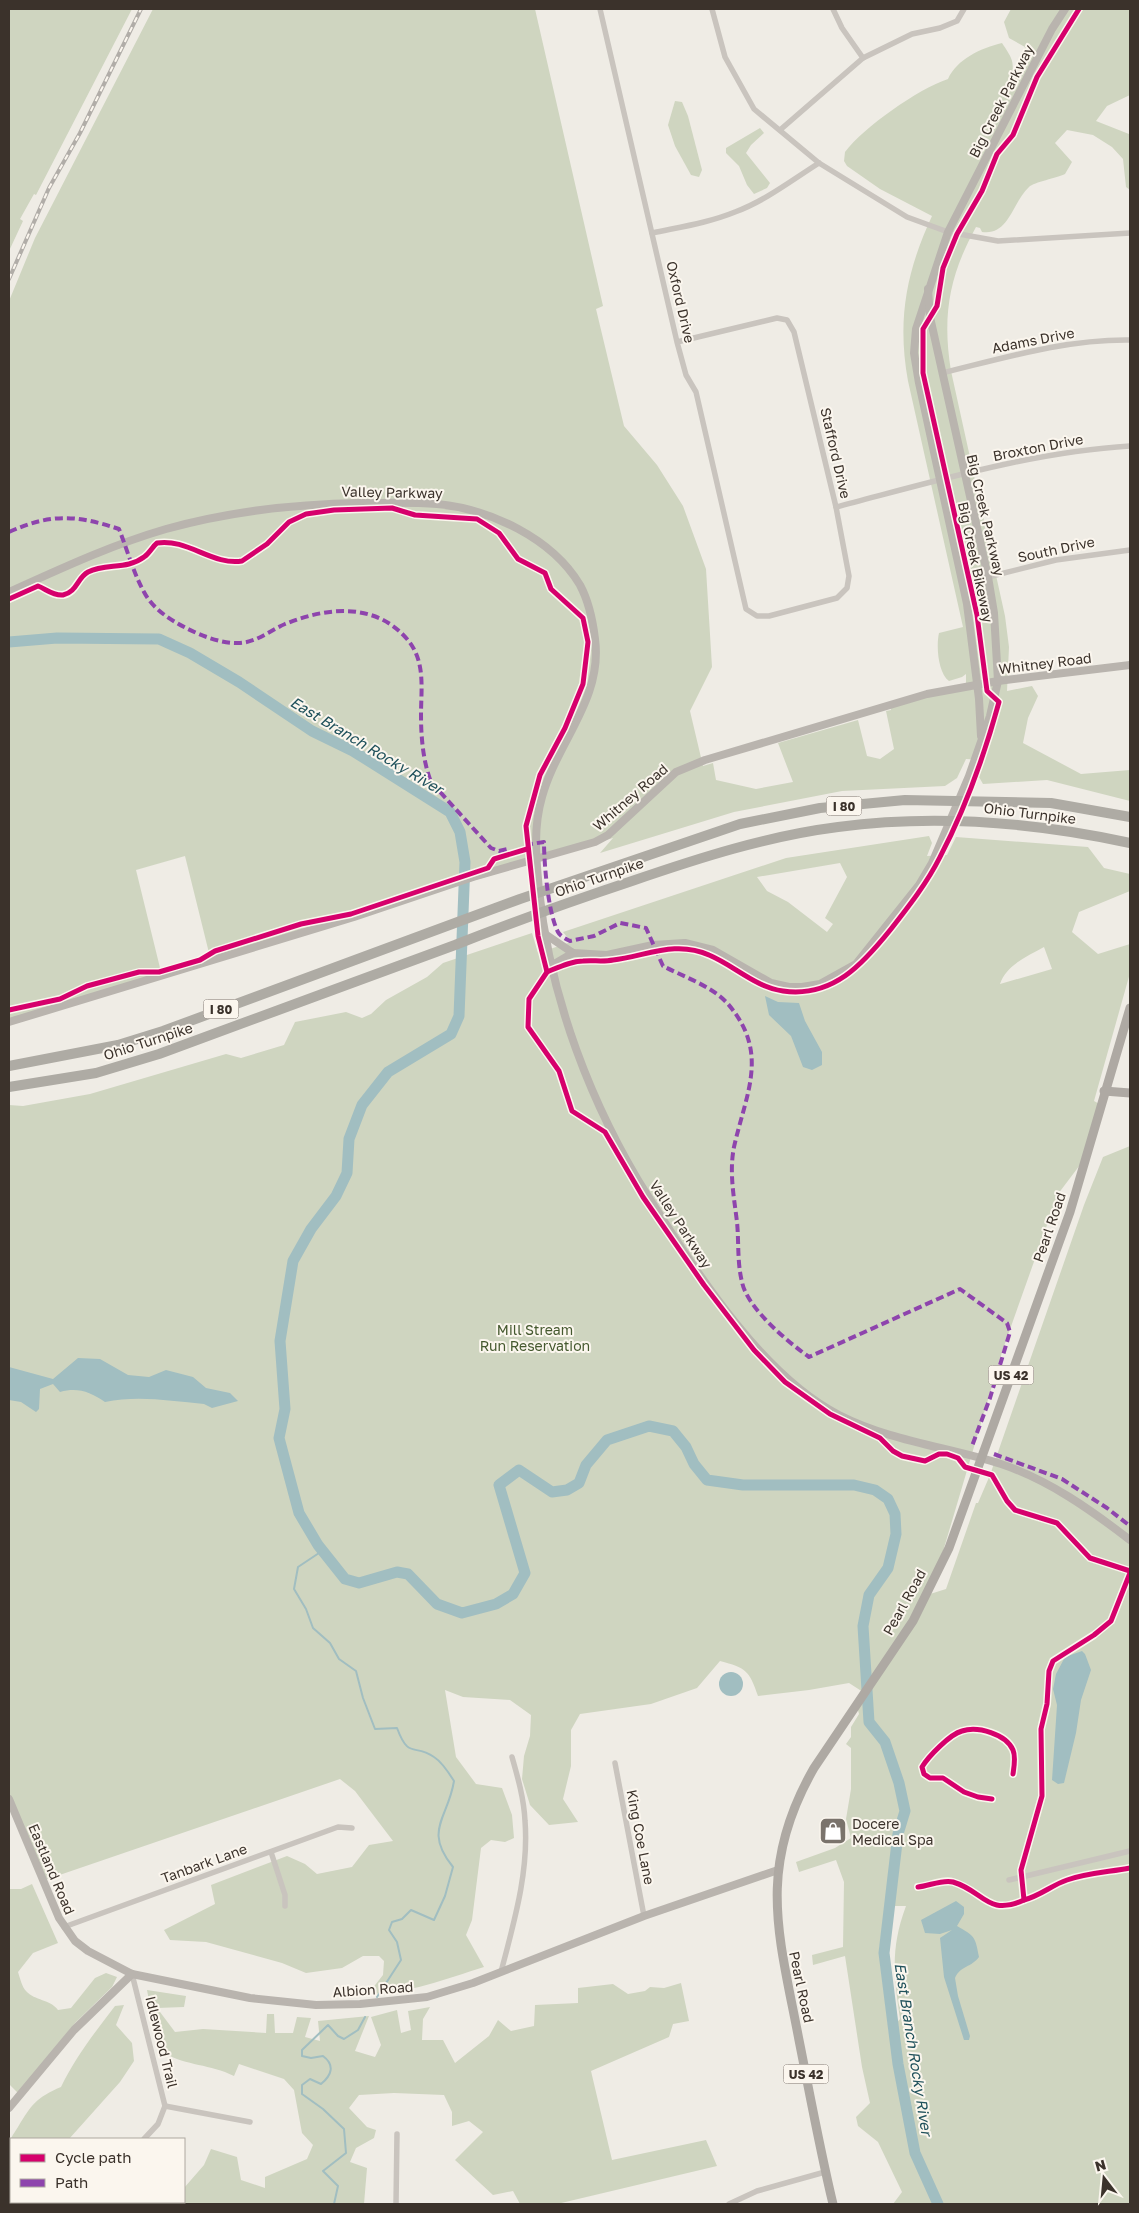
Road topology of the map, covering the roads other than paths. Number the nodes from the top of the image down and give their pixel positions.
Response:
1 (600, 9) edge
2 (712, 9) edge
3 (833, 9) edge
4 (964, 9) edge
5 (1065, 9) edge
6 (863, 58) junction
7 (780, 130) junction
8 (818, 163) junction
9 (948, 232) junction
10 (652, 233) junction
11 (1130, 233) edge
12 (928, 289) junction
13 (1130, 340) edge
14 (677, 342) junction
15 (942, 373) junction
16 (1130, 446) edge
17 (964, 475) junction
18 (940, 480) junction
19 (836, 507) junction
20 (1130, 550) edge
21 (988, 577) junction
22 (9, 592) edge
23 (744, 599) joint
24 (1130, 665) edge
25 (998, 681) junction
26 (978, 684) junction
27 (980, 746) junction
28 (1130, 817) edge
29 (1130, 842) edge
30 (536, 859) junction
31 (545, 934) junction
32 (573, 953) junction
33 (551, 966) junction
34 (1130, 1008) edge
35 (9, 1022) edge
36 (9, 1066) edge
37 (9, 1087) edge
38 (1104, 1091) junction
39 (1130, 1093) edge
40 (980, 1458) junction
41 (1130, 1540) edge
42 (512, 1757) dead end
43 (615, 1763) dead end
44 (9, 1799) edge
45 (352, 1828) dead end
46 (1130, 1851) edge
47 (271, 1852) junction
48 (778, 1870) junction
49 (1009, 1880) dead end
50 (285, 1906) dead end
51 (644, 1916) junction
52 (64, 1927) junction
53 (501, 1972) junction
54 (132, 1974) junction
55 (165, 2106) junction
56 (9, 2108) edge
57 (250, 2122) dead end
58 (397, 2134) dead end
59 (145, 2138) edge
60 (825, 2172) junction
61 (396, 2204) edge
62 (730, 2204) edge
63 (833, 2204) edge

1 - 10 street, Oxford Drive
2 - 7 street
3 - 6 street
4 - 6 street
5 - 9 street, Big Creek Parkway
6 - 7 street
7 - 8 street
8 - 9 street
8 - 10 street
9 - 11 street
9 - 12 street, Big Creek Parkway
10 - 14 street, Oxford Drive
12 - 15 street, Big Creek Parkway
12 - 18 street, Big Creek Parkway
13 - 15 street, Adams Drive
14 - 19 street, Stafford Drive
14 - 23 street, Oxford Drive
15 - 17 street, Big Creek Parkway
16 - 17 street, Broxton Drive
17 - 18 street, Broxton Drive
17 - 21 street, Big Creek Parkway
18 - 19 street, Broxton Drive
18 - 26 street, Big Creek Parkway
19 - 23 street, Stafford Drive
20 - 21 street, South Drive
21 - 25 street, Big Creek Parkway
22 - 30 street, Valley Parkway
24 - 25 street, Whitney Road
25 - 26 street, Whitney Road
25 - 27 street, Big Creek Parkway
26 - 27 street, Big Creek Parkway
26 - 30 street, Whitney Road
27 - 32 street, Big Creek Parkway
28 - 36 highway, Ohio Turnpike / I 80
29 - 37 highway, Ohio Turnpike / I 80
30 - 31 street, Valley Parkway
30 - 35 street, Whitney Road
31 - 32 street
31 - 33 street, Valley Parkway
32 - 33 street
33 - 40 street, Valley Parkway
34 - 38 main road, Pearl Road / US 42
38 - 39 main road
38 - 40 main road, Pearl Road / US 42
40 - 41 street, Valley Parkway
40 - 48 main road, Pearl Road / US 42
42 - 53 street
43 - 51 street, King Coe Lane
44 - 52 street, Eastland Road
45 - 47 street, Tanbark Lane
46 - 49 street
47 - 50 street
47 - 52 street, Tanbark Lane
48 - 51 street, Albion Road
48 - 60 main road, Pearl Road / US 42
51 - 53 street, Albion Road
52 - 54 street, Eastland Road
53 - 54 street, Albion Road
54 - 55 street, Idlewood Trail
54 - 56 street
55 - 57 street
55 - 59 street, Idlewood Trail
58 - 61 street
60 - 62 street
60 - 63 main road, Pearl Road / US 42

